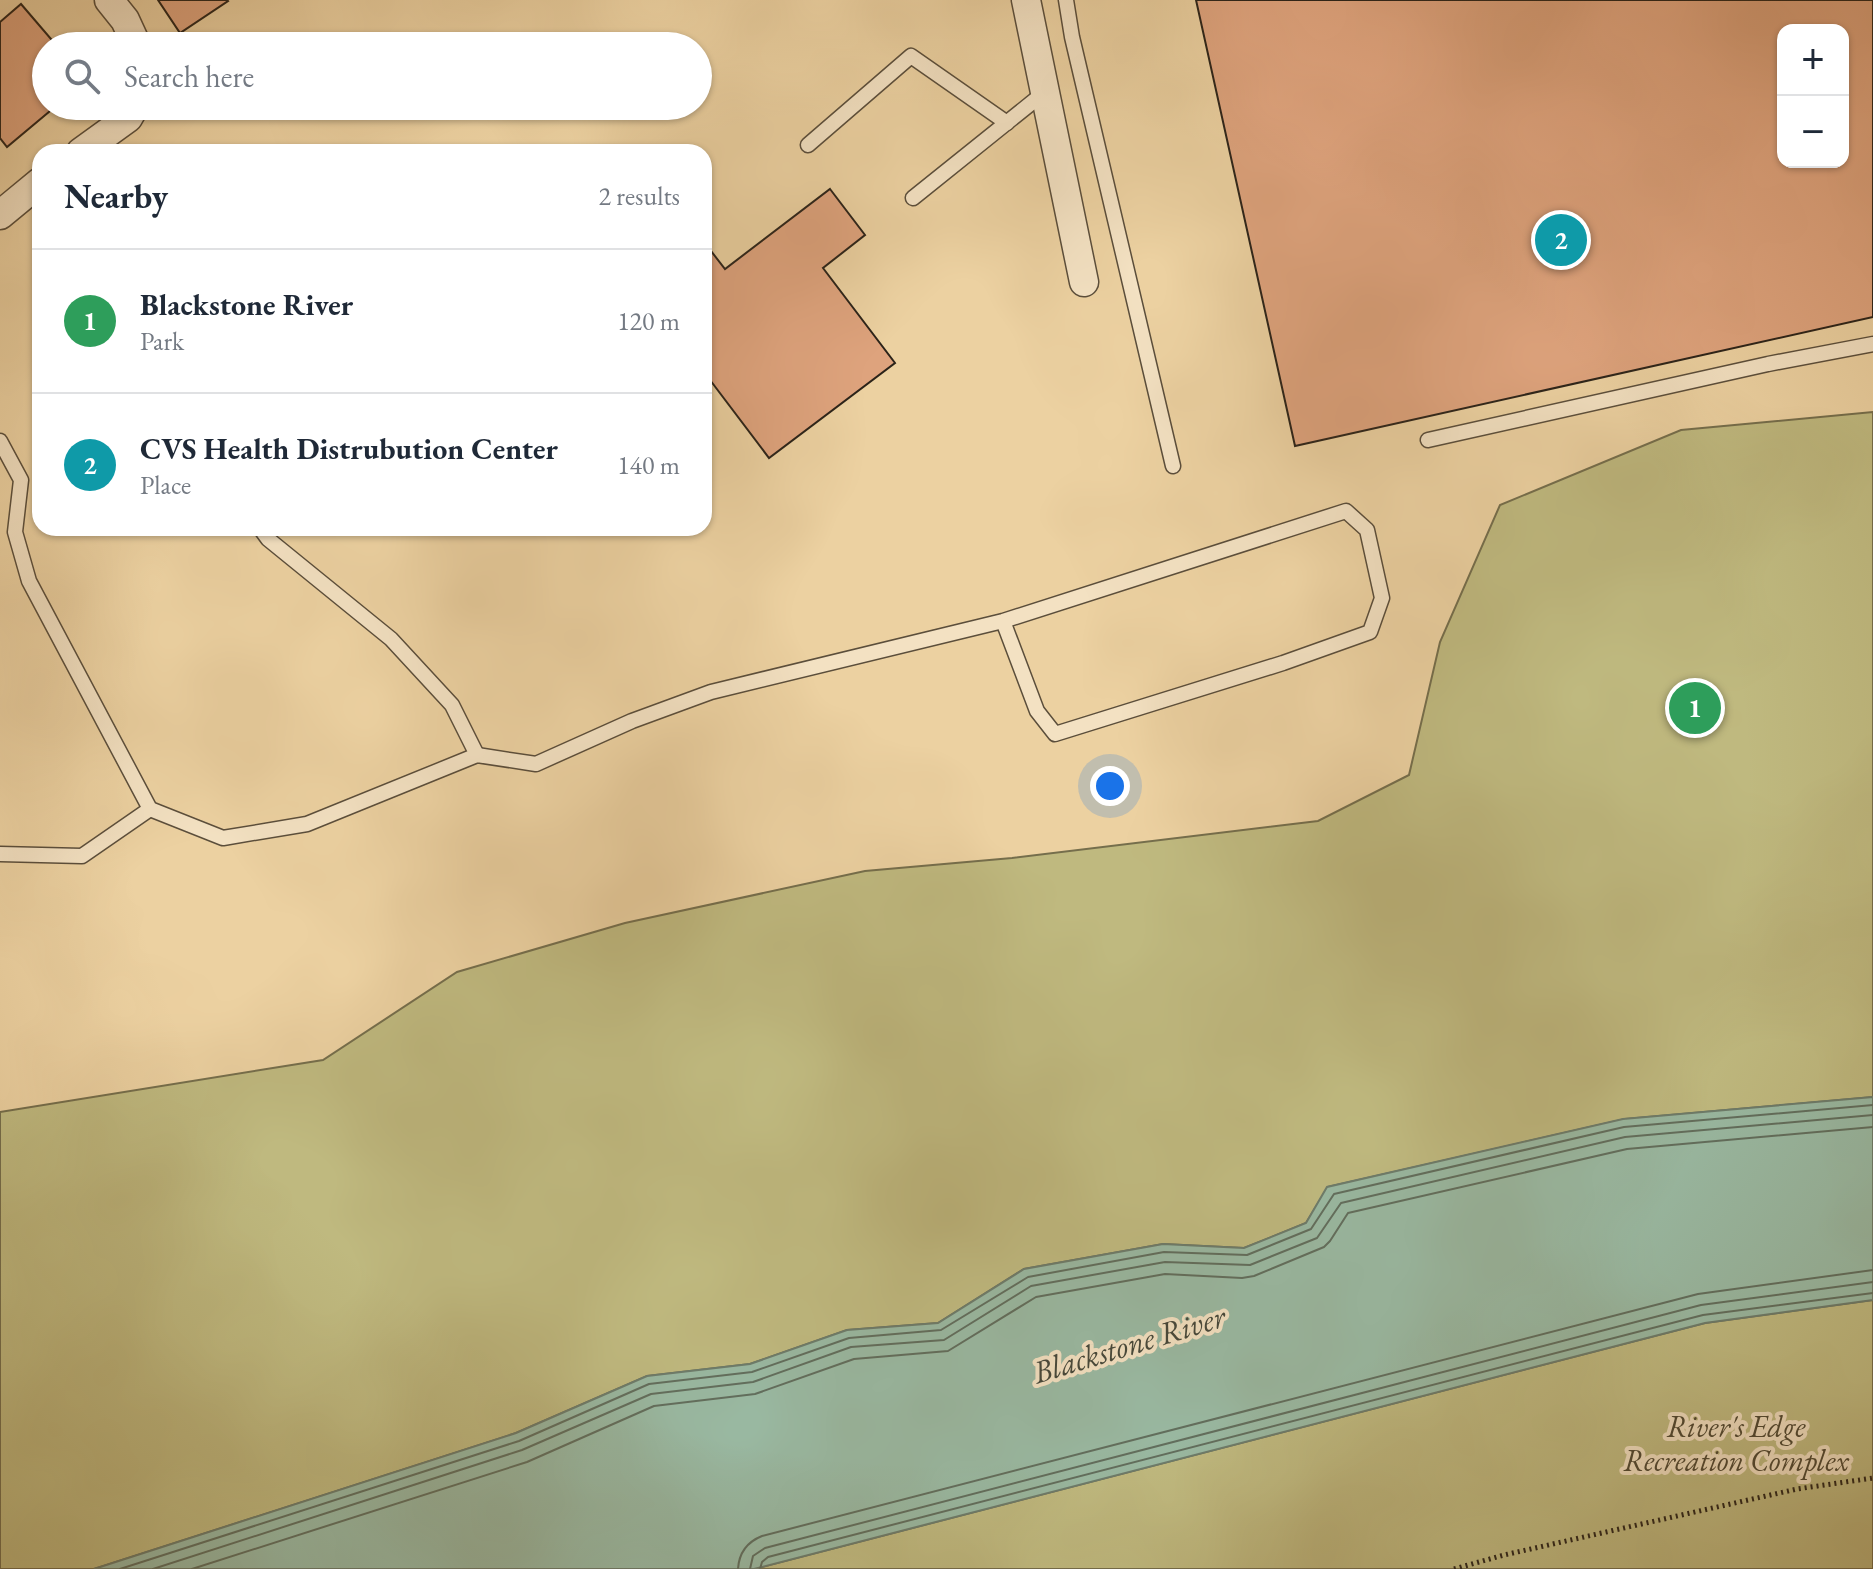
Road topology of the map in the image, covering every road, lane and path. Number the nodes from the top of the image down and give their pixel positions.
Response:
1 (109, 0) edge
2 (1026, 0) edge
3 (1066, 0) edge
4 (131, 32) edge
5 (1045, 92) junction
6 (125, 120) edge
7 (1007, 123) junction
8 (92, 144) edge
9 (808, 145) dead end
10 (32, 189) edge
11 (913, 198) dead end
12 (0, 215) edge
13 (1084, 282) dead end
14 (1873, 344) edge
15 (1428, 440) dead end
16 (0, 441) edge
17 (1173, 466) dead end
18 (266, 536) edge
19 (1003, 621) junction
20 (477, 755) junction
21 (150, 809) junction
22 (0, 854) edge
23 (1873, 1478) edge
24 (1454, 1569) edge

1 - 4 street
2 - 5 street
3 - 17 lane
5 - 7 lane
5 - 13 street
6 - 8 street
7 - 9 lane
7 - 11 lane
10 - 12 street
14 - 15 lane
16 - 21 lane
18 - 20 lane
19 - 19 lane
19 - 20 lane
20 - 21 lane
21 - 22 lane
23 - 24 path

